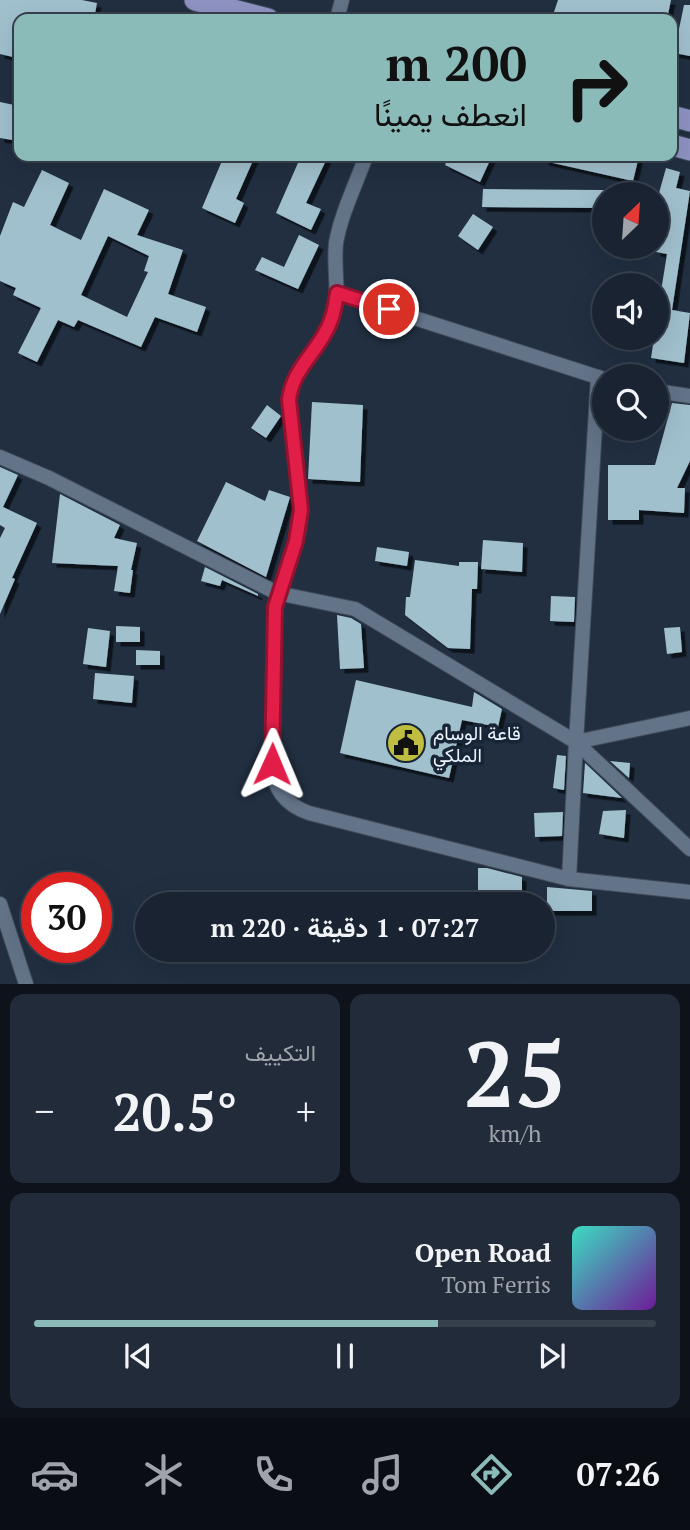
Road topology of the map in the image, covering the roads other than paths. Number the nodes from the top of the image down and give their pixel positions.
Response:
1 (195, 0) edge
2 (249, 14) edge
3 (364, 161) edge
4 (337, 293) junction
5 (592, 375) edge
6 (669, 393) edge
7 (690, 396) edge
8 (597, 441) edge
9 (0, 457) edge
10 (277, 593) junction
11 (690, 718) edge
12 (576, 742) junction
13 (690, 849) edge
14 (569, 879) junction
15 (690, 892) edge
16 (0, 904) edge
17 (26, 984) edge

1 - 2 main road
3 - 4 street
4 - 5 street
4 - 10 street
6 - 7 street
8 - 12 street
9 - 10 street
10 - 12 street
10 - 14 street
11 - 12 street
12 - 13 street
12 - 14 street
14 - 15 street
16 - 17 street

